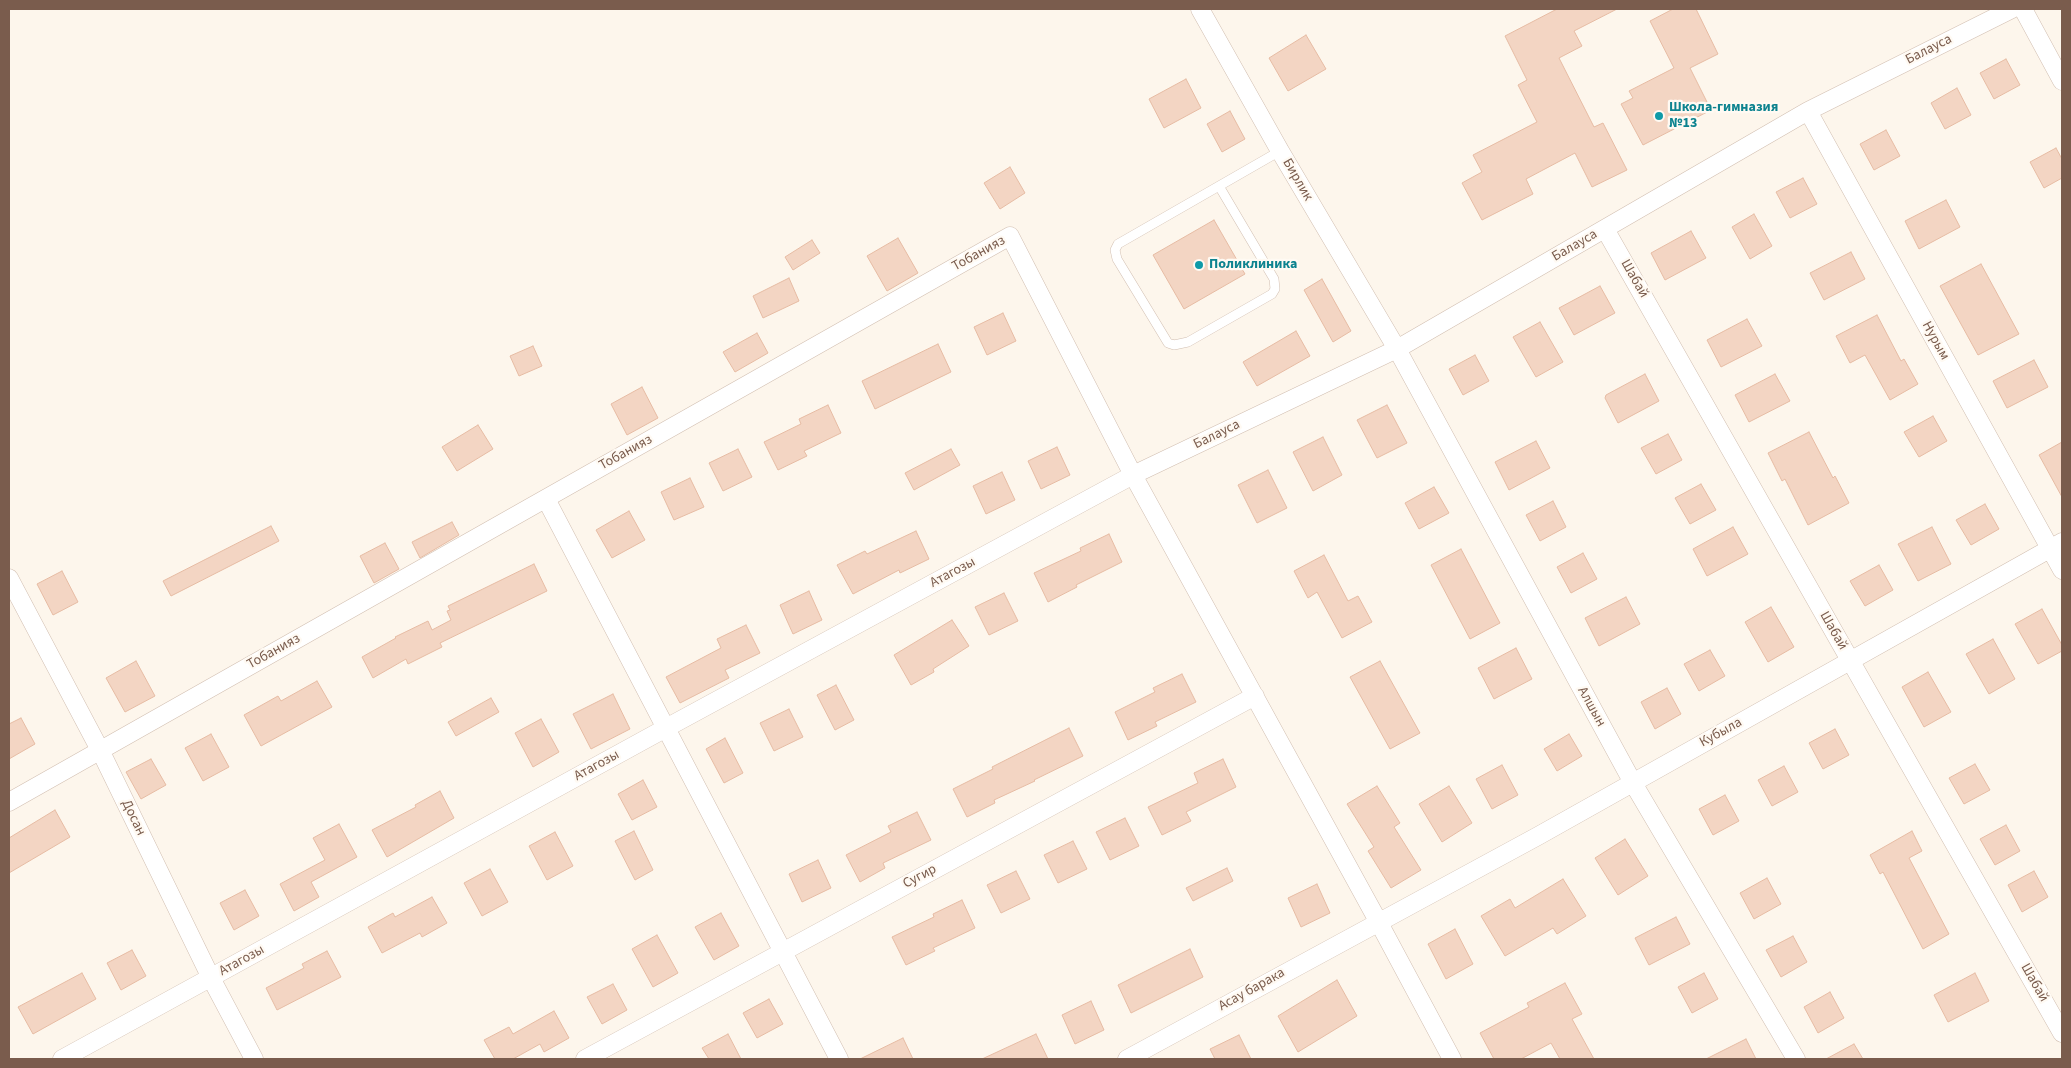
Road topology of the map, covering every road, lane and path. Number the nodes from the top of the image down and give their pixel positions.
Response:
1 (1200, 9) edge
2 (2012, 9) edge
3 (2023, 9) edge
4 (2062, 81) edge
5 (1808, 111) junction
6 (1280, 151) junction
7 (1219, 186) junction
8 (1605, 229) junction
9 (1397, 349) junction
10 (1133, 475) junction
11 (546, 499) junction
12 (2056, 546) edge
13 (2062, 570) edge
14 (9, 578) edge
15 (1851, 661) junction
16 (1255, 696) junction
17 (666, 728) junction
18 (100, 750) junction
19 (1633, 783) junction
20 (9, 802) edge
21 (1378, 921) junction
22 (782, 951) junction
23 (210, 978) junction
24 (2062, 1033) edge
25 (62, 1059) edge
26 (254, 1059) edge
27 (585, 1059) edge
28 (839, 1059) edge
29 (1126, 1059) edge
30 (1452, 1059) edge
31 (1796, 1059) edge

1 - 6 street, Бирлик
2 - 5 street, Балауса
3 - 4 street
5 - 8 street, Балауса
5 - 12 street, Нурым
6 - 7 lane
6 - 9 street, Бирлик
7 - 7 lane
8 - 9 street, Балауса
8 - 15 street, Шабай
9 - 10 street, Балауса
9 - 19 street, Алшын
10 - 11 street, Тобанияз
10 - 16 street
10 - 17 street, Атагозы
11 - 17 street
11 - 18 street, Тобанияз
12 - 13 street, Нурым
12 - 15 street, Кубыла
14 - 18 street, Досан
15 - 19 street, Кубыла
15 - 24 street, Шабай
16 - 21 street
16 - 22 street, Сугир
17 - 22 street
17 - 23 street, Атагозы
18 - 20 street, Тобанияз
18 - 23 street, Досан
19 - 21 street, Кубыла
19 - 31 street, Алшын
21 - 29 street, Асау барака
21 - 30 street
22 - 27 street, Сугир
22 - 28 street
23 - 25 street, Атагозы
23 - 26 street, Досан

